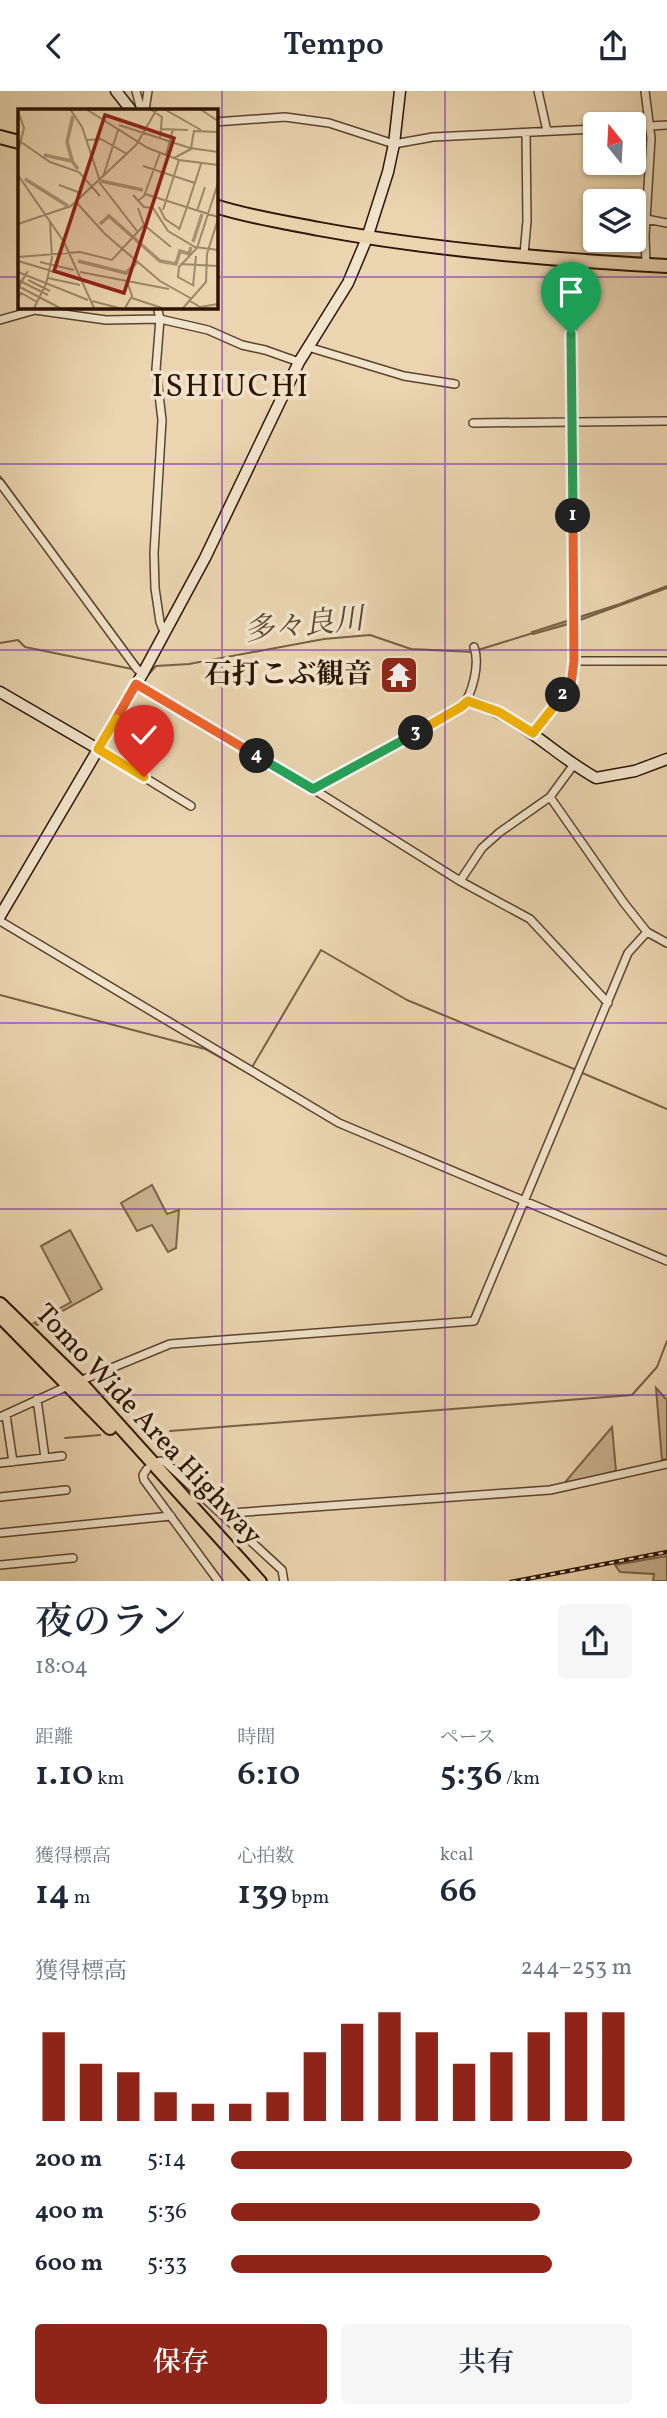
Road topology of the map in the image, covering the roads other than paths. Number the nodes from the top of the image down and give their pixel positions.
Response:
1 (116, 91) edge
2 (136, 91) edge
3 (148, 91) edge
4 (400, 91) edge
5 (538, 91) edge
6 (645, 91) edge
7 (130, 109) edge
8 (143, 109) edge
9 (143, 109) edge
10 (217, 121) edge
11 (667, 125) edge
12 (646, 127) edge
13 (650, 127) junction
14 (583, 130) edge
15 (548, 131) junction
16 (526, 133) junction
17 (0, 137) edge
18 (18, 142) edge
19 (394, 144) junction
20 (217, 207) edge
21 (646, 219) joint
22 (667, 223) edge
23 (367, 238) junction
24 (646, 252) edge
25 (524, 254) junction
26 (585, 260) junction
27 (646, 264) junction
28 (667, 266) edge
29 (157, 308) edge
30 (160, 319) junction
31 (0, 320) edge
32 (308, 347) junction
33 (299, 362) junction
34 (455, 384) dead end
35 (667, 421) edge
36 (572, 422) junction
37 (473, 423) dead end
38 (0, 482) edge
39 (164, 632) junction
40 (474, 647) dead end
41 (574, 661) junction
42 (667, 661) edge
43 (143, 673) junction
44 (136, 684) junction
45 (0, 692) edge
46 (468, 701) junction
47 (533, 733) junction
48 (98, 749) junction
49 (667, 759) edge
50 (575, 763) junction
51 (313, 789) junction
52 (550, 797) junction
53 (191, 806) dead end
54 (460, 881) junction
55 (4, 899) edge
56 (0, 916) edge
57 (0, 921) edge
58 (647, 932) junction
59 (667, 943) edge
60 (608, 1003) junction
61 (524, 1201) junction
62 (667, 1261) edge
63 (0, 1304) edge
64 (0, 1316) edge
65 (74, 1383) junction
66 (37, 1399) junction
67 (3, 1416) edge
68 (62, 1456) dead end
69 (45, 1458) junction
70 (13, 1462) junction
71 (0, 1463) edge
72 (664, 1464) edge
73 (150, 1467) junction
74 (667, 1474) edge
75 (66, 1490) dead end
76 (0, 1497) edge
77 (171, 1516) junction
78 (225, 1517) junction
79 (0, 1533) edge
80 (73, 1558) dead end
81 (0, 1565) edge
82 (219, 1581) edge
83 (249, 1581) edge
84 (260, 1581) edge
85 (284, 1581) edge

1 - 7 street
2 - 8 street
3 - 9 street
4 - 19 street
5 - 15 street
6 - 13 street
10 - 19 street
11 - 13 street
12 - 13 street
13 - 21 street
14 - 15 street
15 - 16 street
16 - 19 street
16 - 25 street
17 - 18 highway
19 - 23 street
20 - 23 highway
21 - 22 street
23 - 25 highway
23 - 32 street
24 - 27 street
25 - 26 highway
26 - 27 highway
26 - 36 street
27 - 28 highway
29 - 30 street
30 - 31 street
30 - 33 street
30 - 39 street
32 - 33 street
32 - 34 street
33 - 39 street
35 - 36 street
36 - 37 street
36 - 41 street
38 - 43 street
39 - 43 street
40 - 46 street
41 - 42 street
41 - 47 street
43 - 44 street
44 - 48 street
44 - 51 street
45 - 48 street
46 - 47 street
46 - 51 street
47 - 50 street
48 - 53 street
48 - 55 street
49 - 50 street
50 - 52 street
51 - 54 street
52 - 54 street
52 - 58 street
54 - 60 street
55 - 56 street
57 - 61 street
58 - 59 street
58 - 60 street
60 - 61 street
61 - 62 street
61 - 65 street
63 - 65 highway, Tomo Wide Area Highway
64 - 65 highway, Tomo Wide Area Highway
65 - 66 street
65 - 73 highway, Tomo Wide Area Highway
66 - 67 street
66 - 69 street
67 - 70 street
68 - 69 street
69 - 70 street
70 - 71 street
72 - 74 street
72 - 78 street
73 - 77 street
73 - 78 street
73 - 83 highway, Tomo Wide Area Highway
73 - 84 highway, Tomo Wide Area Highway
75 - 76 street
77 - 79 street
77 - 82 street
78 - 85 street
80 - 81 street

